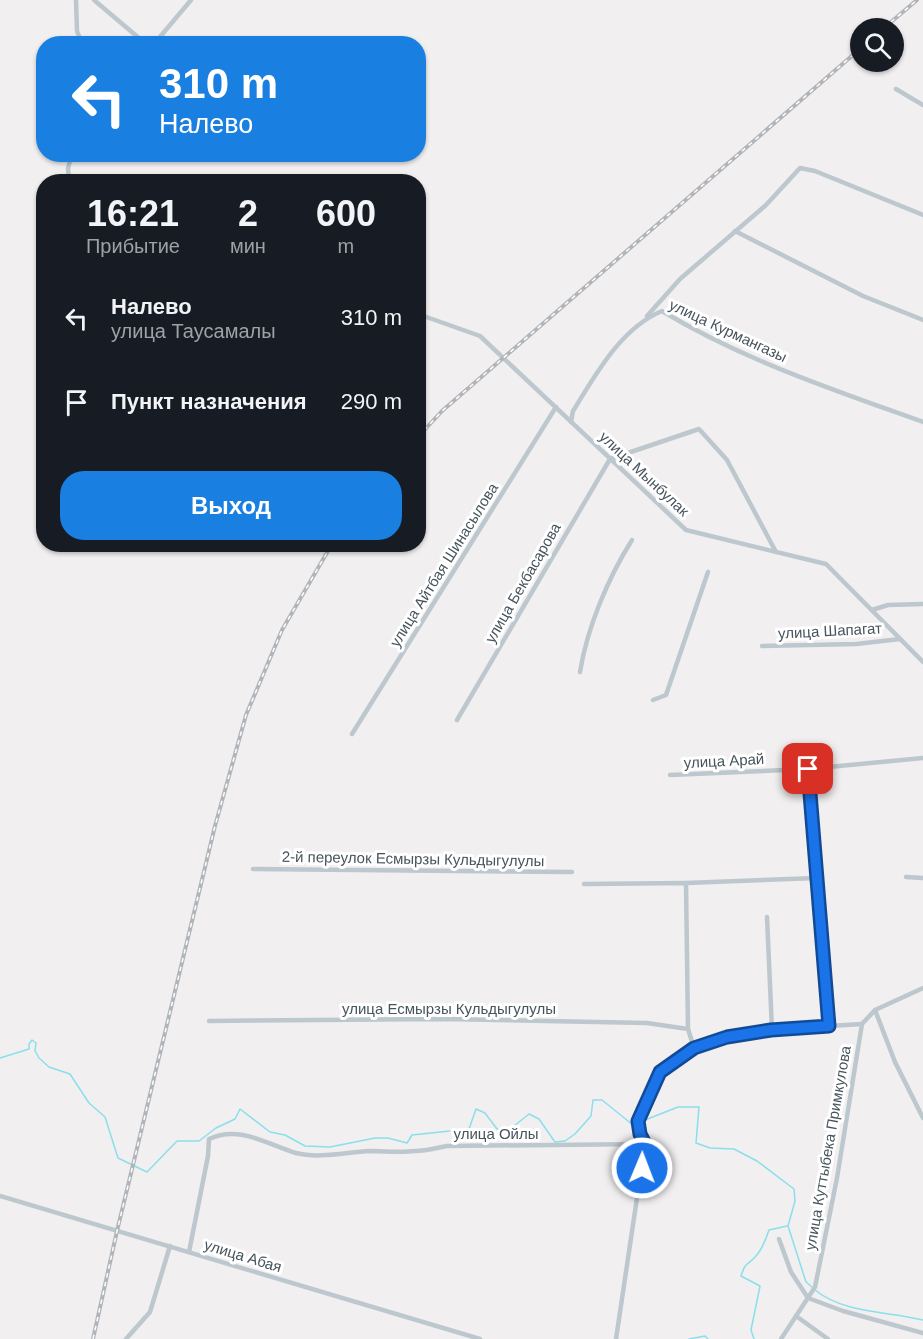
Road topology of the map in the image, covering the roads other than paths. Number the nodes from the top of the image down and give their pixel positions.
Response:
1 (76, 0) edge
2 (94, 0) edge
3 (191, 0) edge
4 (78, 36) edge
5 (137, 36) edge
6 (161, 36) edge
7 (896, 89) dead end
8 (923, 105) edge
9 (923, 215) edge
10 (735, 231) junction
11 (426, 317) edge
12 (646, 318) junction
13 (923, 320) edge
14 (556, 407) junction
15 (571, 422) junction
16 (923, 422) edge
17 (610, 459) junction
18 (632, 540) dead end
19 (776, 552) junction
20 (708, 572) dead end
21 (923, 604) edge
22 (872, 610) junction
23 (900, 639) junction
24 (762, 646) dead end
25 (923, 662) edge
26 (580, 672) dead end
27 (653, 700) dead end
28 (457, 720) dead end
29 (352, 734) dead end
30 (923, 758) edge
31 (808, 769) junction
32 (670, 776) dead end
33 (253, 869) dead end
34 (573, 872) dead end
35 (906, 877) dead end
36 (817, 878) junction
37 (923, 878) edge
38 (686, 883) junction
39 (584, 884) dead end
40 (767, 917) dead end
41 (923, 988) edge
42 (875, 1010) junction
43 (209, 1021) dead end
44 (861, 1024) junction
45 (829, 1026) junction
46 (688, 1029) junction
47 (771, 1030) junction
48 (694, 1048) junction
49 (923, 1118) edge
50 (645, 1144) junction
51 (0, 1196) edge
52 (779, 1239) dead end
53 (170, 1246) junction
54 (189, 1252) junction
55 (808, 1298) junction
56 (796, 1316) junction
57 (923, 1333) edge
58 (126, 1339) edge
59 (480, 1339) edge
60 (616, 1339) edge
61 (781, 1339) edge
62 (828, 1339) edge

1 - 4 street
2 - 5 street
3 - 6 street
7 - 8 street
9 - 10 street
10 - 12 street
10 - 13 street
11 - 14 street, улица Мынбулак
12 - 15 street, улица Курмангазы
12 - 16 street, улица Курмангазы
14 - 15 street, улица Мынбулак
14 - 29 street, улица Айтбая Шинасылова
15 - 17 street, улица Мынбулак
17 - 19 street, улица Мынбулак
17 - 19 street
17 - 28 street, улица Бекбасарова
18 - 26 street
19 - 22 street, улица Мынбулак
20 - 27 street
21 - 22 street
22 - 23 street, улица Мынбулак
23 - 24 street, улица Шапагат
23 - 25 street, улица Мынбулак
30 - 31 street, улица Арай
31 - 32 street, улица Арай
31 - 36 street
33 - 34 street, 2-й переулок Есмырзы Кульдыгулулы
35 - 37 street
36 - 38 street
36 - 45 street
38 - 39 street
38 - 46 street
40 - 47 street
41 - 42 street
42 - 44 street
42 - 49 street
43 - 46 street, улица Есмырзы Кульдыгулулы
44 - 45 street
44 - 55 street, улица Куттыбека Примкулова
45 - 47 street
46 - 48 street
47 - 48 street
48 - 50 street
50 - 54 street, улица Ойлы
50 - 60 street
51 - 53 street, улица Абая
52 - 55 street
53 - 54 street, улица Абая
53 - 58 street
54 - 59 street, улица Абая
55 - 56 street, улица Куттыбека Примкулова
55 - 57 street
56 - 61 street, улица Куттыбека Примкулова
56 - 62 street

